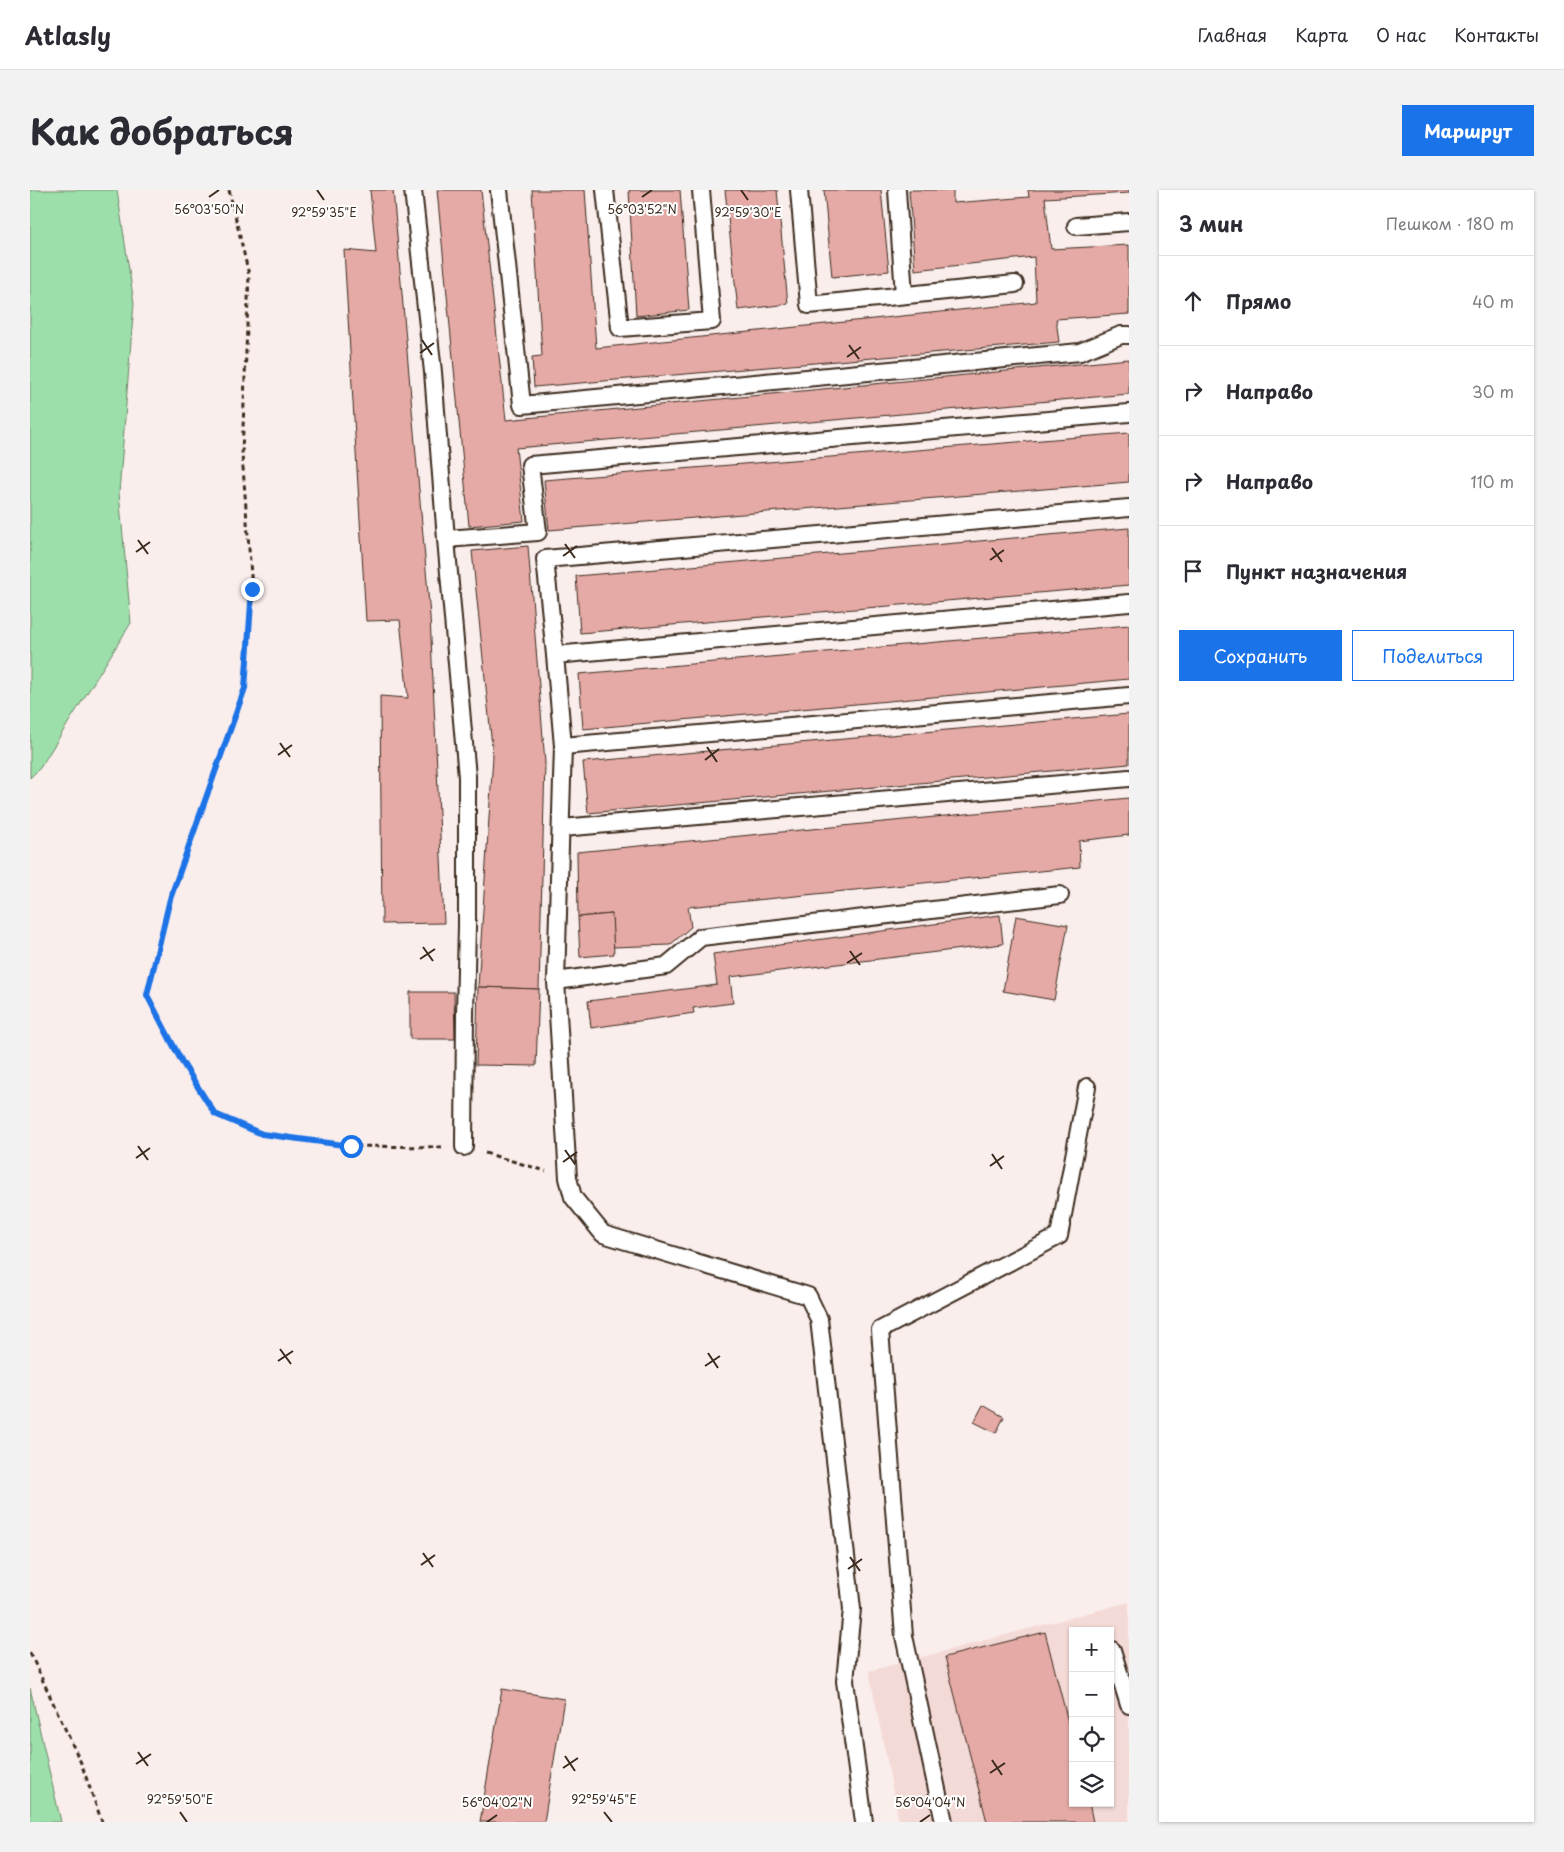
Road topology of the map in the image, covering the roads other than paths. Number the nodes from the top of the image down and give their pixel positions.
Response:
1 (412, 190) edge
2 (499, 190) edge
3 (605, 190) edge
4 (701, 190) edge
5 (799, 190) edge
6 (897, 190) edge
7 (1129, 222) edge
8 (1076, 226) dead end
9 (1015, 284) dead end
10 (904, 295) junction
11 (1129, 335) edge
12 (1129, 413) edge
13 (1129, 508) edge
14 (538, 532) junction
15 (446, 539) junction
16 (545, 559) junction
17 (1129, 602) edge
18 (555, 655) junction
19 (1129, 696) edge
20 (564, 746) junction
21 (1129, 778) edge
22 (562, 828) junction
23 (1060, 895) dead end
24 (556, 981) junction
25 (1087, 1087) dead end
26 (464, 1147) road end
27 (1114, 1656) edge
28 (1129, 1704) edge
29 (864, 1822) edge
30 (944, 1822) edge

1 - 15 lane
2 - 11 lane
3 - 4 lane
5 - 10 lane
6 - 10 lane
7 - 8 lane
9 - 10 lane
12 - 14 lane
13 - 16 lane
14 - 15 lane
14 - 16 lane
15 - 26 lane
16 - 18 lane
17 - 18 lane
18 - 20 lane
19 - 20 lane
20 - 22 lane
21 - 22 lane
22 - 24 lane
23 - 24 lane
24 - 29 lane
25 - 30 lane
27 - 28 lane

